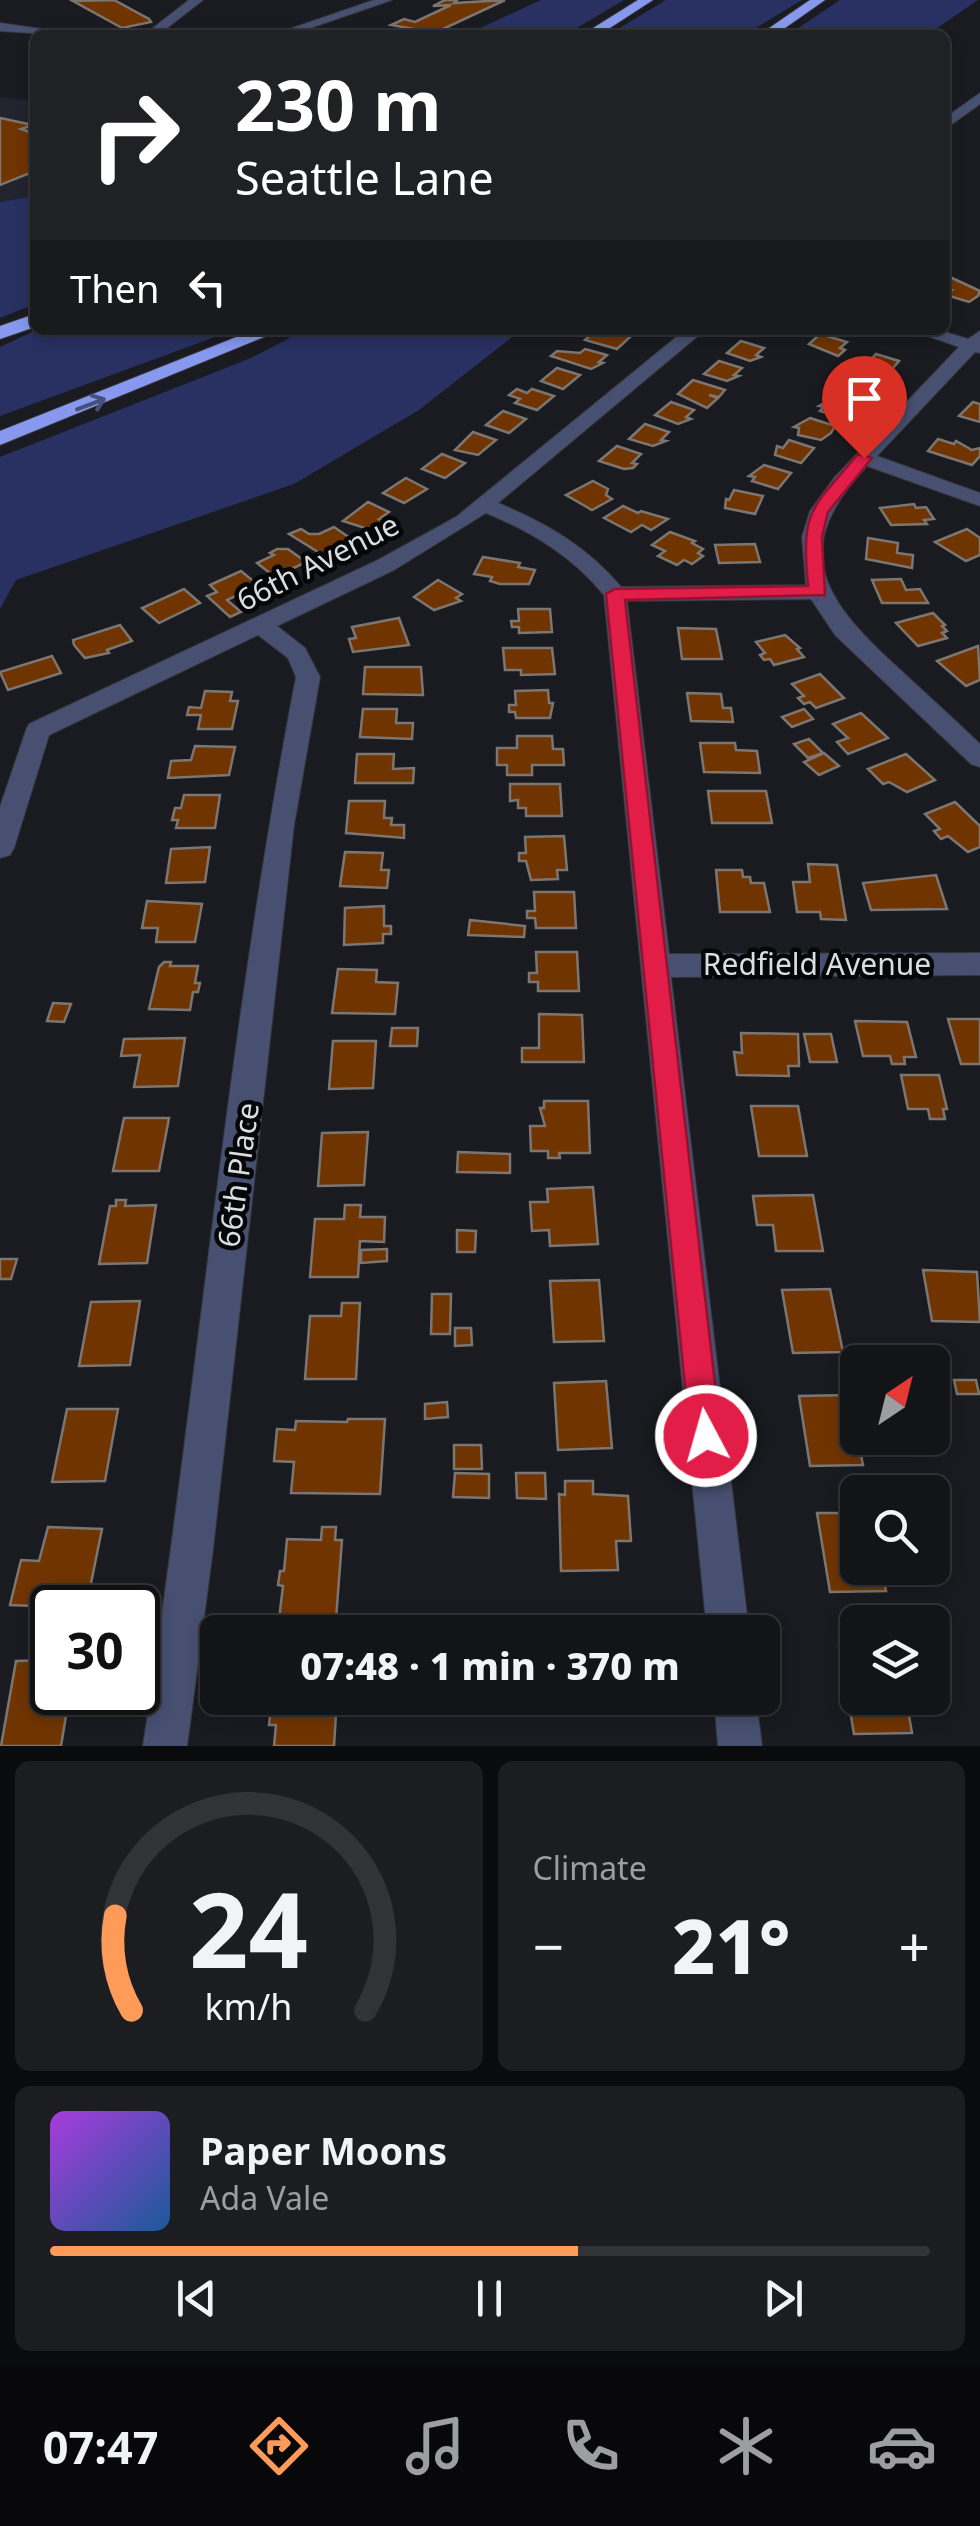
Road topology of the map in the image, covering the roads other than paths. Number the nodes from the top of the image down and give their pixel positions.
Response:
1 (174, 0) edge
2 (386, 0) edge
3 (648, 0) edge
4 (818, 0) edge
5 (196, 1) edge
6 (0, 27) edge
7 (157, 30) edge
8 (293, 30) edge
9 (597, 30) edge
10 (773, 30) edge
11 (30, 31) edge
12 (980, 97) edge
13 (950, 122) edge
14 (30, 322) edge
15 (0, 333) edge
16 (259, 335) edge
17 (690, 335) edge
18 (942, 335) edge
19 (977, 343) edge
20 (0, 439) edge
21 (864, 458) junction
22 (980, 500) edge
23 (486, 505) junction
24 (818, 592) junction
25 (615, 594) junction
26 (260, 626) junction
27 (980, 758) edge
28 (0, 848) edge
29 (980, 964) edge
30 (654, 966) junction
31 (726, 1615) edge
32 (737, 1715) edge
33 (165, 1746) edge
34 (740, 1746) edge

1 - 5 street
2 - 8 street
3 - 9 highway
4 - 10 highway
5 - 7 street
6 - 11 street
12 - 13 street
14 - 15 highway
20 -> 16 highway
17 - 23 street, 66th Avenue
18 - 19 street
19 - 21 street
21 - 22 street
21 - 24 street
23 - 25 street
23 - 26 street, 66th Avenue
24 - 25 street
24 - 27 street
25 - 30 street
26 - 28 street, 66th Avenue
26 - 33 street, 66th Place
29 - 30 street, Redfield Avenue
30 - 31 street
32 - 34 street

